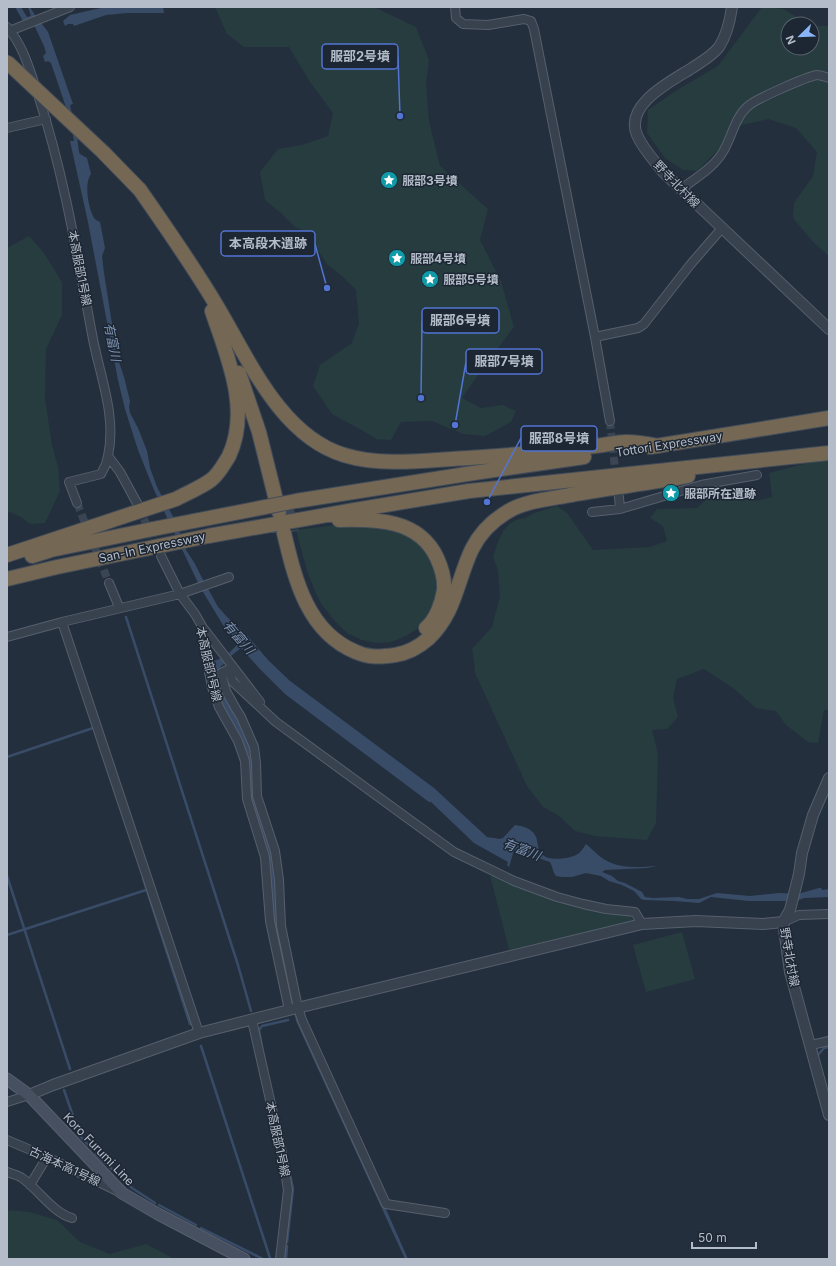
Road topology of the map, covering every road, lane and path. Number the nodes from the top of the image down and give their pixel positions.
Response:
1 (70, 7) edge
2 (732, 7) edge
3 (455, 8) edge
4 (10, 29) edge
5 (7, 62) edge
6 (7, 69) edge
7 (829, 78) edge
8 (46, 120) junction
9 (7, 128) edge
10 (681, 189) junction
11 (138, 192) junction
12 (722, 228) junction
13 (212, 311) junction
14 (829, 329) edge
15 (595, 337) junction
16 (240, 348) junction
17 (829, 418) edge
18 (610, 421) tunnel mouth
19 (658, 446) junction
20 (829, 453) edge
21 (808, 454) junction
22 (108, 456) junction
23 (757, 475) dead end
24 (619, 497) dead end
25 (77, 503) tunnel mouth
26 (141, 507) junction
27 (287, 508) junction
28 (620, 509) junction
29 (592, 512) dead end
30 (258, 527) junction
31 (292, 528) junction
32 (161, 551) junction
33 (7, 555) edge
34 (7, 563) edge
35 (229, 577) dead end
36 (7, 579) edge
37 (109, 583) tunnel mouth
38 (180, 594) junction
39 (119, 607) junction
40 (62, 622) junction
41 (203, 628) junction
42 (7, 637) edge
43 (230, 668) junction
44 (829, 778) edge
45 (829, 914) edge
46 (783, 922) junction
47 (642, 924) junction
48 (294, 1009) junction
49 (252, 1020) junction
50 (199, 1033) junction
51 (829, 1041) edge
52 (811, 1045) junction
53 (7, 1079) edge
54 (29, 1095) junction
55 (7, 1102) edge
56 (829, 1115) edge
57 (7, 1140) edge
58 (46, 1157) junction
59 (7, 1172) edge
60 (30, 1185) junction
61 (122, 1193) junction
62 (445, 1213) dead end
63 (72, 1218) dead end
64 (244, 1259) edge
65 (280, 1259) edge

1 - 4 street
2 - 10 street, 野寺北村線
3 - 15 street
4 - 8 street, 本高服部1号線
5 - 11 highway, bridge
6 - 11 highway
7 - 10 street
8 - 9 street
8 - 22 street, 本高服部1号線
10 - 12 street, 野寺北村線
11 - 13 highway
11 - 16 highway
12 - 14 street, 野寺北村線
12 - 15 street
13 - 26 highway
13 - 27 highway
15 - 18 street
16 - 19 highway
16 - 27 highway
17 - 19 highway, Tottori Expressway
19 - 27 highway, Tottori Expressway
20 - 21 highway, Tottori Expressway
21 - 31 highway, Tottori Expressway
21 - 31 highway
22 - 25 street, 本高服部1号線
22 - 26 street
23 - 28 street
24 - 28 street
26 - 33 highway
27 - 34 highway, San-In Expressway, bridge
28 - 29 street
30 - 31 highway, San-In Expressway
30 - 31 highway
30 - 32 highway, San-In Expressway
32 - 36 highway, San-In Expressway
32 - 38 street, 本高服部1号線
35 - 38 street
37 - 39 street
38 - 39 street
38 - 41 street, 本高服部1号線
39 - 40 street
40 - 42 street
40 - 50 street
41 - 43 street
41 - 48 street, 本高服部1号線
43 - 47 street
43 - 48 street
44 - 46 street, 野寺北村線
45 - 46 street
46 - 47 street
46 - 52 street, 野寺北村線
47 - 48 street
48 - 49 street
48 - 62 street
49 - 50 street
49 - 65 street, 本高服部1号線
50 - 54 street
51 - 52 street
52 - 56 street, 野寺北村線
53 - 54 main road, Koro Furumi Line
54 - 55 street
54 - 61 main road, Koro Furumi Line
57 - 58 street, 古海本高1号線
58 - 60 street
58 - 61 street, 古海本高1号線
59 - 60 street
60 - 63 street
61 - 64 main road, Koro Furumi Line

